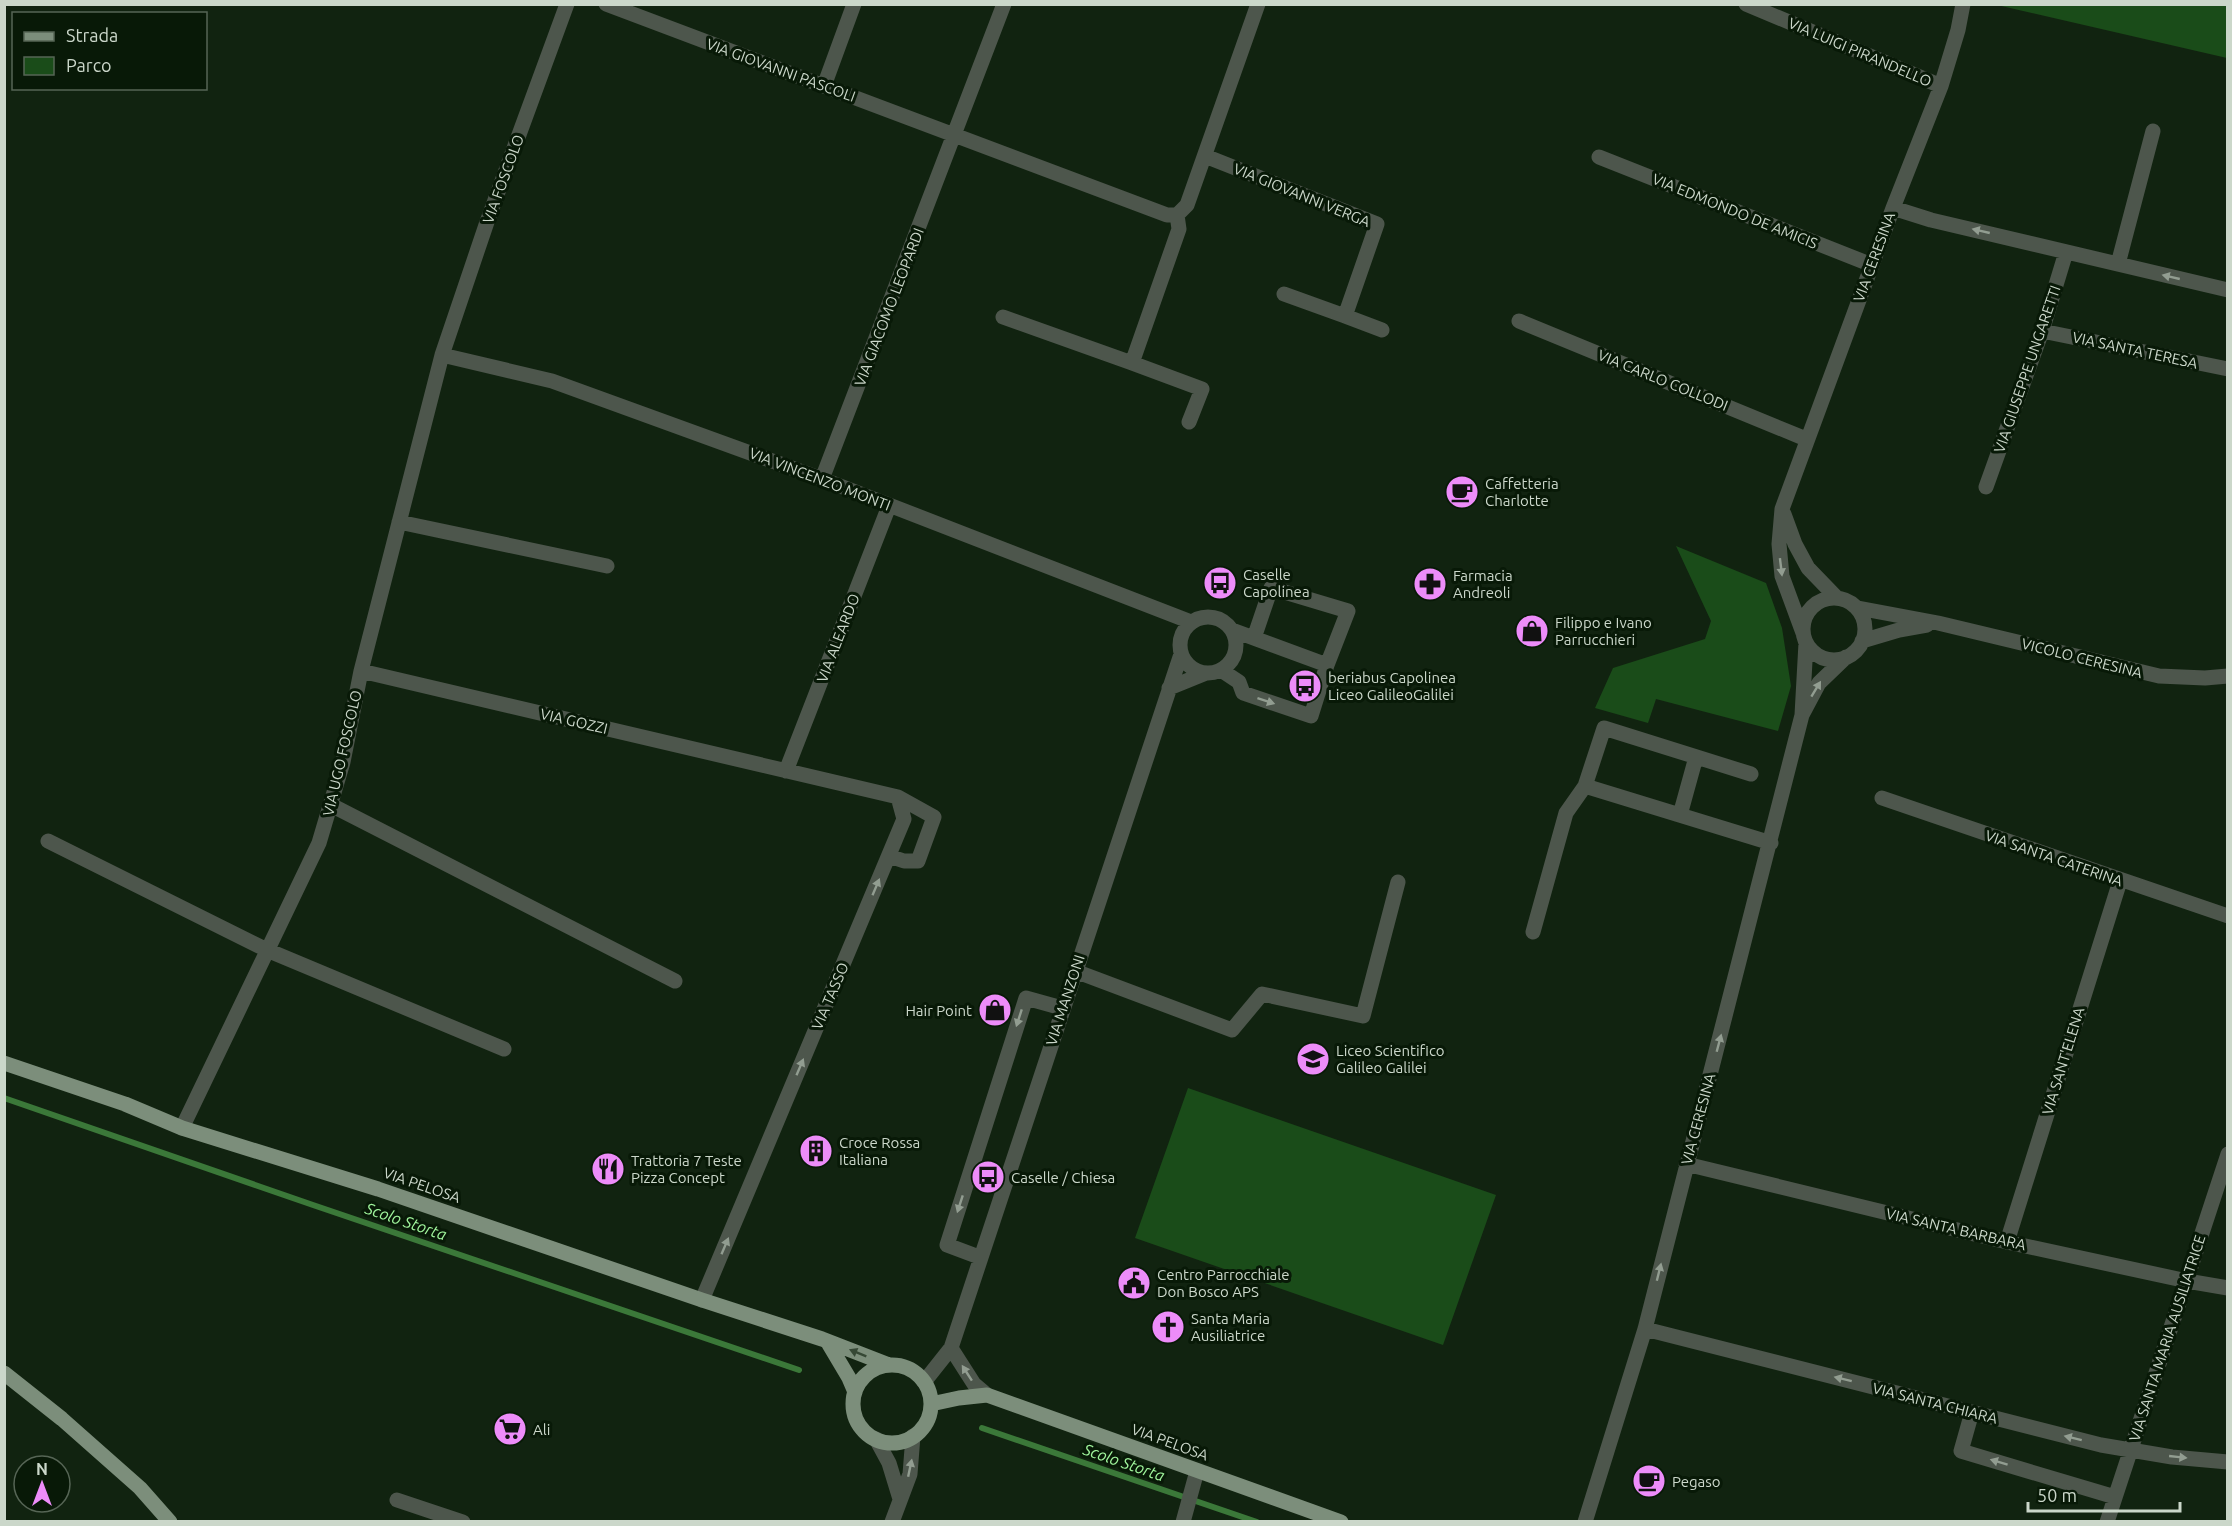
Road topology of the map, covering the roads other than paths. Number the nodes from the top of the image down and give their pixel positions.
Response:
1 (567, 4) edge
2 (606, 4) edge
3 (854, 4) edge
4 (1004, 4) edge
5 (1258, 4) edge
6 (1746, 4) edge
7 (1963, 4) edge
8 (824, 86) junction
9 (1941, 86) junction
10 (2153, 131) dead end
11 (955, 135) junction
12 (1205, 156) junction
13 (1599, 157) dead end
14 (1893, 208) junction
15 (1177, 215) junction
16 (2066, 252) junction
17 (2118, 264) junction
18 (1872, 265) junction
19 (2228, 290) edge
20 (1284, 294) dead end
21 (1345, 316) junction
22 (1003, 317) dead end
23 (1519, 321) dead end
24 (1382, 330) dead end
25 (2042, 330) junction
26 (442, 355) junction
27 (1132, 363) junction
28 (2228, 369) edge
29 (1190, 422) dead end
30 (1806, 439) junction
31 (822, 479) junction
32 (1986, 487) dead end
33 (889, 506) junction
34 (1782, 509) junction
35 (399, 522) junction
36 (607, 566) dead end
37 (1836, 597) junction
38 (1858, 608) junction
39 (1191, 622) junction
40 (1938, 623) junction
41 (1232, 630) junction
42 (1254, 638) junction
43 (1805, 638) junction
44 (1862, 641) junction
45 (1181, 654) junction
46 (1846, 657) junction
47 (1327, 665) junction
48 (362, 671) junction
49 (1213, 671) junction
50 (2228, 676) edge
51 (1169, 688) junction
52 (1802, 715) junction
53 (1696, 757) junction
54 (786, 771) junction
55 (1751, 774) dead end
56 (1586, 786) junction
57 (898, 797) junction
58 (1882, 798) dead end
59 (332, 805) junction
60 (1680, 815) junction
61 (48, 841) dead end
62 (1771, 843) junction
63 (889, 856) junction
64 (2120, 881) junction
65 (1398, 882) dead end
66 (2228, 916) edge
67 (1533, 932) dead end
68 (267, 950) junction
69 (1075, 971) junction
70 (675, 981) dead end
71 (1062, 1008) junction
72 (504, 1049) dead end
73 (4, 1063) edge
74 (182, 1128) junction
75 (2228, 1154) edge
76 (1686, 1164) junction
77 (2007, 1242) junction
78 (979, 1257) junction
79 (2187, 1281) junction
80 (2228, 1288) edge
81 (702, 1300) junction
82 (1645, 1329) junction
83 (827, 1341) junction
84 (951, 1348) junction
85 (889, 1365) junction
86 (6, 1376) edge
87 (924, 1382) junction
88 (855, 1392) junction
89 (987, 1395) junction
90 (931, 1404) junction
91 (1972, 1412) junction
92 (913, 1436) junction
93 (876, 1439) junction
94 (2130, 1449) junction
95 (2228, 1462) edge
96 (1197, 1471) junction
97 (2115, 1497) junction
98 (900, 1499) junction
99 (397, 1500) dead end
100 (1185, 1514) edge
101 (170, 1521) edge
102 (463, 1521) edge
103 (892, 1521) edge
104 (1341, 1521) edge
105 (1585, 1521) edge
106 (2108, 1521) edge

1 - 26 street, VIA FOSCOLO
2 - 8 street, VIA GIOVANNI PASCOLI
3 - 8 street
4 - 11 street
5 - 12 street
6 - 9 street, VIA LUIGI PIRANDELLO
7 - 9 street, VIA CERESINA
8 - 11 street, VIA GIOVANNI PASCOLI
9 - 14 street, VIA CERESINA
10 - 17 street
11 - 15 street, VIA GIOVANNI PASCOLI
11 - 31 street, VIA GIACOMO LEOPARDI
12 - 15 street
12 - 21 street, VIA GIOVANNI VERGA
13 - 18 street, VIA EDMONDO DE AMICIS
16 -> 14 street
14 - 18 street, VIA CERESINA
15 - 27 street
16 - 17 street
16 - 25 street, VIA GIUSEPPE UNGARETTI
19 -> 17 street
18 - 30 street, VIA CERESINA
20 - 21 street
21 - 24 street
22 - 27 street
23 - 30 street, VIA CARLO COLLODI
25 - 28 street, VIA SANTA TERESA
25 - 32 street, VIA GIUSEPPE UNGARETTI
26 - 31 street, VIA VINCENZO MONTI
26 - 35 street, VIA UGO FOSCOLO
27 - 29 street
30 - 34 street, VIA CERESINA
31 - 33 street, VIA VINCENZO MONTI
33 - 39 street, VIA VINCENZO MONTI
33 - 54 street, VIA ALEARDO
34 - 37 street
34 -> 43 street, VIA CERESINA
35 - 36 street
35 - 48 street, VIA UGO FOSCOLO
37 - 38 street
37 - 43 street, VIA CERESINA
38 - 40 street, VICOLO CERESINA
38 - 44 street
39 - 41 street
39 - 45 street
40 - 44 street, VICOLO CERESINA
40 - 50 street, VICOLO CERESINA
41 - 42 street
41 - 49 street
42 - 47 street
42 - 47 street
43 - 46 street
43 - 52 street, VIA CERESINA
44 - 46 street, VIA CERESINA
45 - 49 street
45 - 51 street, VIA MANZONI
52 -> 46 street, VIA CERESINA
49 -> 47 street
48 - 54 street, VIA GOZZI
48 - 59 street, VIA UGO FOSCOLO
49 - 51 street
51 - 69 street, VIA MANZONI
52 - 62 street, VIA CERESINA
53 - 55 street
53 - 56 street
53 - 60 street
54 - 57 street
56 - 60 street
56 - 67 street
57 - 63 street, VIA TASSO
57 - 63 street
58 - 64 street, VIA SANTA CATERINA
59 - 68 street, VIA UGO FOSCOLO
59 - 70 street
60 - 62 street
61 - 68 street
76 -> 62 street, VIA CERESINA
81 -> 63 street, VIA TASSO
64 - 66 street, VIA SANTA CATERINA
64 - 77 street, VIA SANT'ELENA
65 - 69 street
68 - 72 street
68 - 74 street, VIA UGO FOSCOLO
69 - 71 street, VIA MANZONI
71 - 78 street, VIA MANZONI
71 -> 78 street
73 - 74 main road, VIA PELOSA
74 - 81 main road, VIA PELOSA
75 - 79 street, VIA SANTA MARIA AUSILIATRICE
76 - 77 street, VIA SANTA BARBARA
82 -> 76 street, VIA CERESINA
77 - 79 street, VIA SANTA BARBARA
78 - 84 street, VIA MANZONI
79 - 80 street, VIA SANTA BARBARA
79 - 94 street, VIA SANTA MARIA AUSILIATRICE
81 - 83 main road, VIA PELOSA
91 -> 82 street, VIA SANTA CHIARA
82 - 105 street, VIA CERESINA
85 -> 83 main road, VIA PELOSA
83 - 88 main road
84 - 87 street
89 -> 84 street
85 - 87 main road
85 - 88 main road
86 - 101 main road
87 - 90 main road
88 - 93 main road
89 - 90 main road
89 - 96 main road, VIA PELOSA
90 - 92 main road
94 -> 91 street, VIA SANTA CHIARA
97 -> 91 street
92 - 93 main road
98 -> 92 street
93 - 98 street
94 -> 95 street, VIA SANTA CHIARA
94 - 97 street, VIA SANTA MARIA AUSILIATRICE
96 - 100 street
96 - 104 main road, VIA PELOSA
97 - 106 street, VIA SANTA MARIA AUSILIATRICE
98 - 103 street
99 - 102 street

